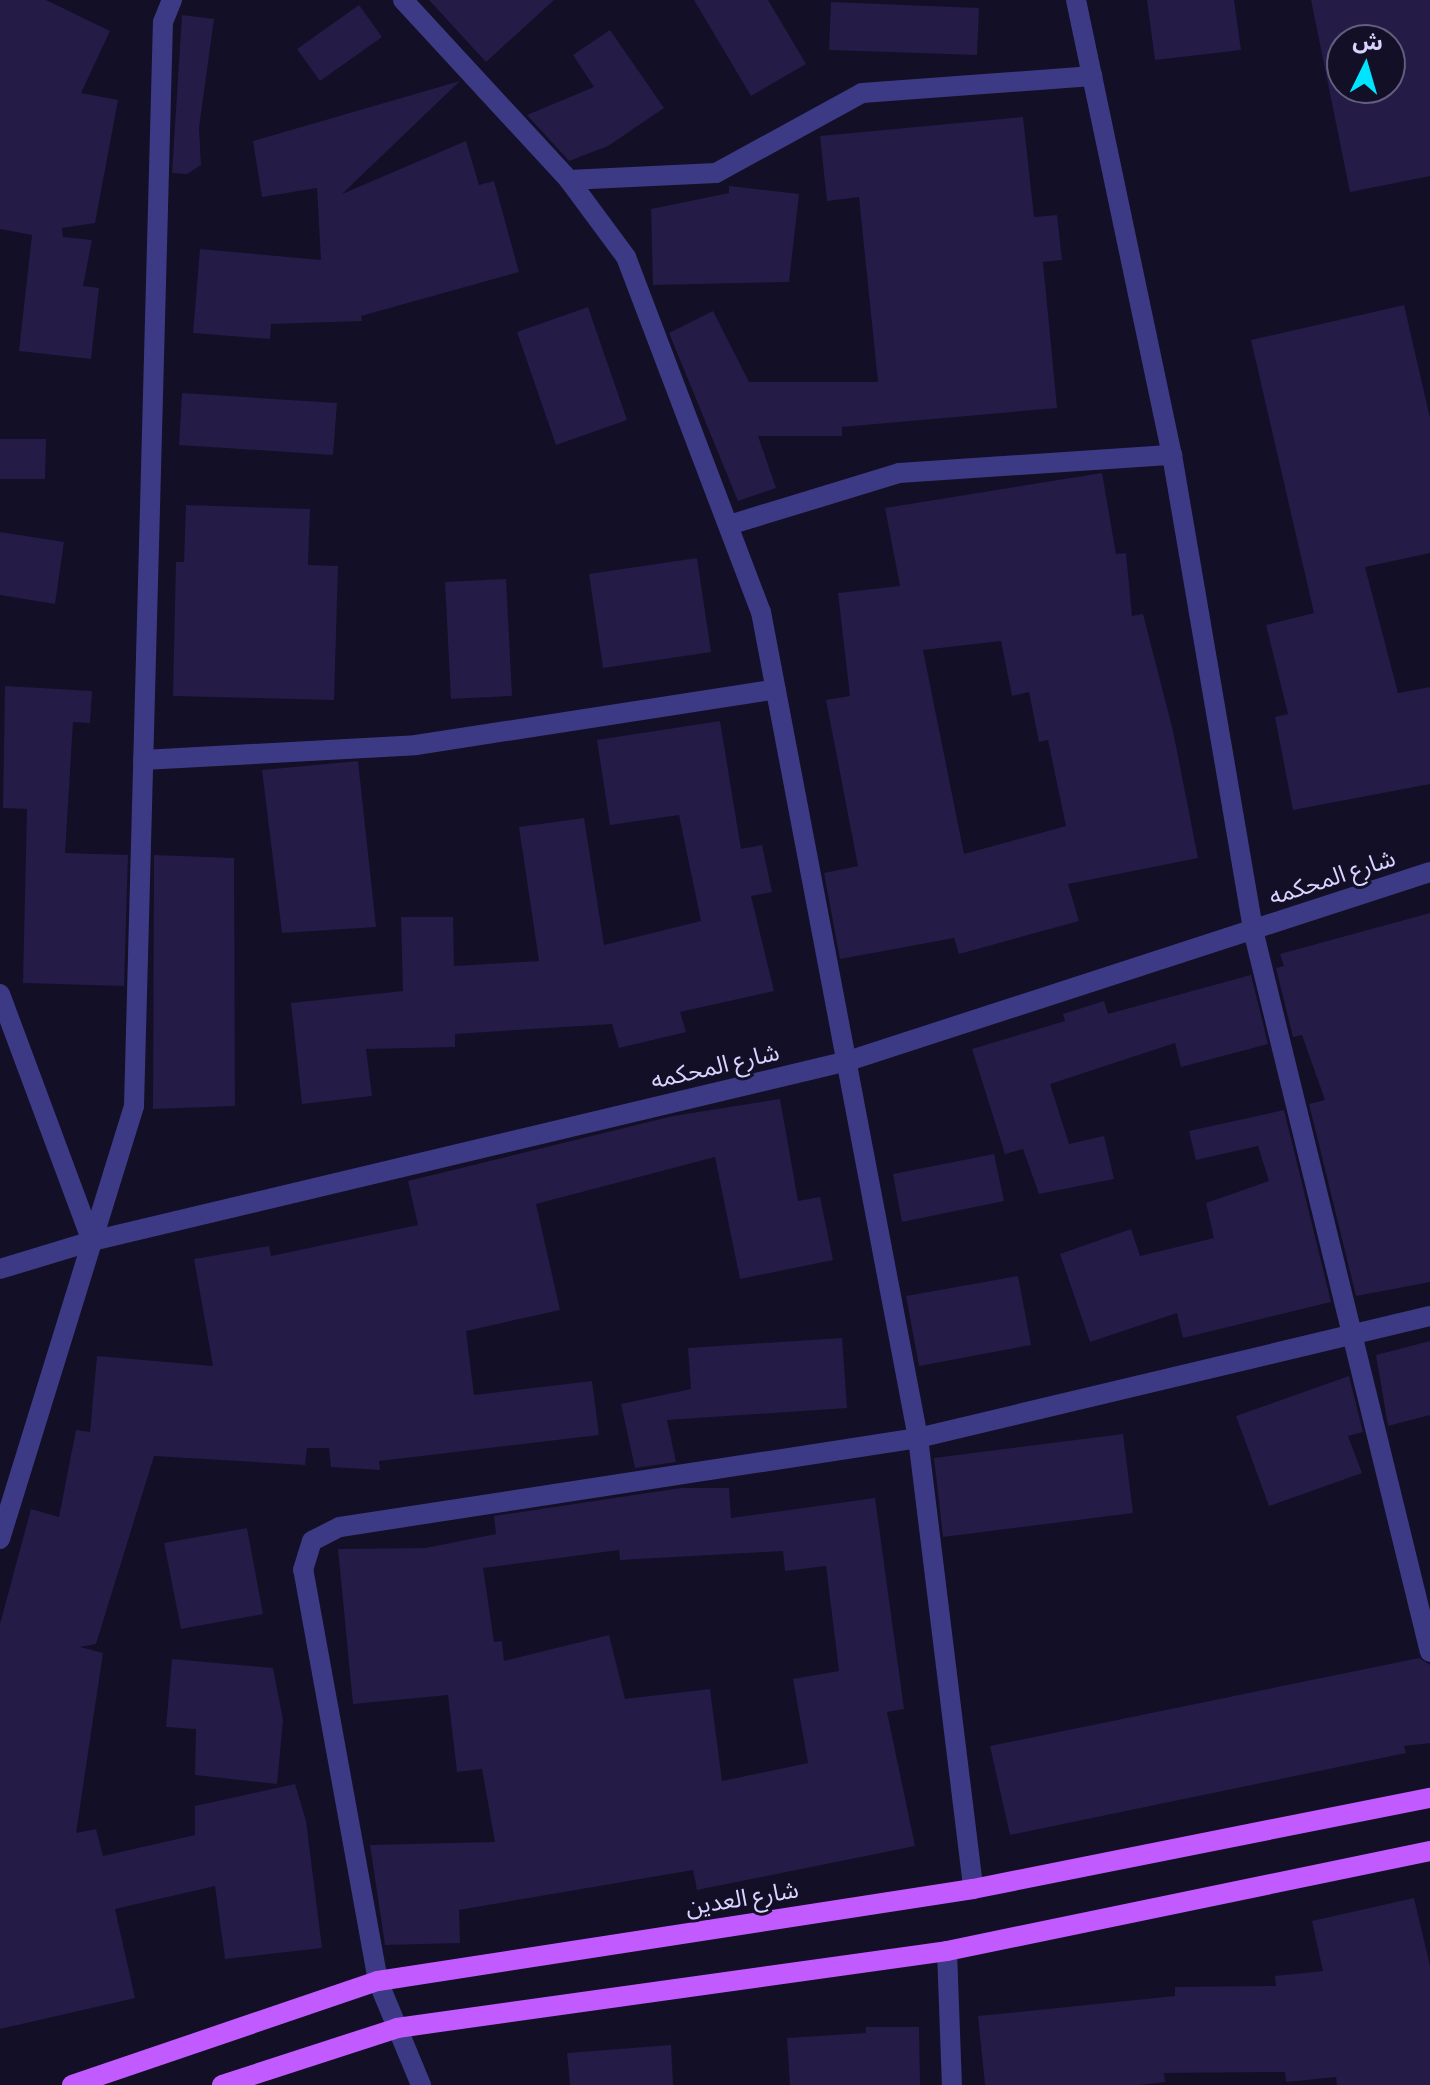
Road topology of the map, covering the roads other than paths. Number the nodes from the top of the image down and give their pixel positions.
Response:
1 (172, 0) edge
2 (403, 0) edge
3 (1076, 0) edge
4 (1092, 76) junction
5 (569, 180) junction
6 (1172, 455) junction
7 (729, 525) junction
8 (776, 689) junction
9 (143, 760) junction
10 (1430, 872) edge
11 (1253, 930) junction
12 (0, 994) edge
13 (848, 1061) junction
14 (92, 1241) junction
15 (0, 1269) edge
16 (1430, 1316) edge
17 (1356, 1335) junction
18 (918, 1438) junction
19 (0, 1539) edge
20 (1430, 1652) edge
21 (1430, 1798) edge
22 (1430, 1851) edge
23 (973, 1889) junction
24 (947, 1951) junction
25 (378, 1981) junction
26 (397, 2028) junction
27 (72, 2085) edge
28 (222, 2085) edge
29 (421, 2085) edge
30 (952, 2085) edge

1 - 9 street
2 - 5 street
3 - 4 street
4 - 5 street
4 - 6 street
5 - 7 street
6 - 7 street
6 - 11 street
7 - 8 street
8 - 9 street
8 - 13 street
9 - 14 street
10 - 11 street, شارع المحكمه
11 - 13 street, شارع المحكمه
11 - 17 street
12 - 14 street
13 - 14 street, شارع المحكمه
13 - 18 street
14 - 15 street, شارع المحكمه
14 - 19 street
16 - 17 street
17 - 18 street
17 - 20 street
18 - 23 street
18 - 25 street
21 - 23 main road, شارع العدين
22 - 24 main road
23 - 25 main road, شارع العدين
24 - 26 main road
24 - 30 street
25 - 26 street
25 - 27 main road, شارع العدين
26 - 28 main road
26 - 29 street

